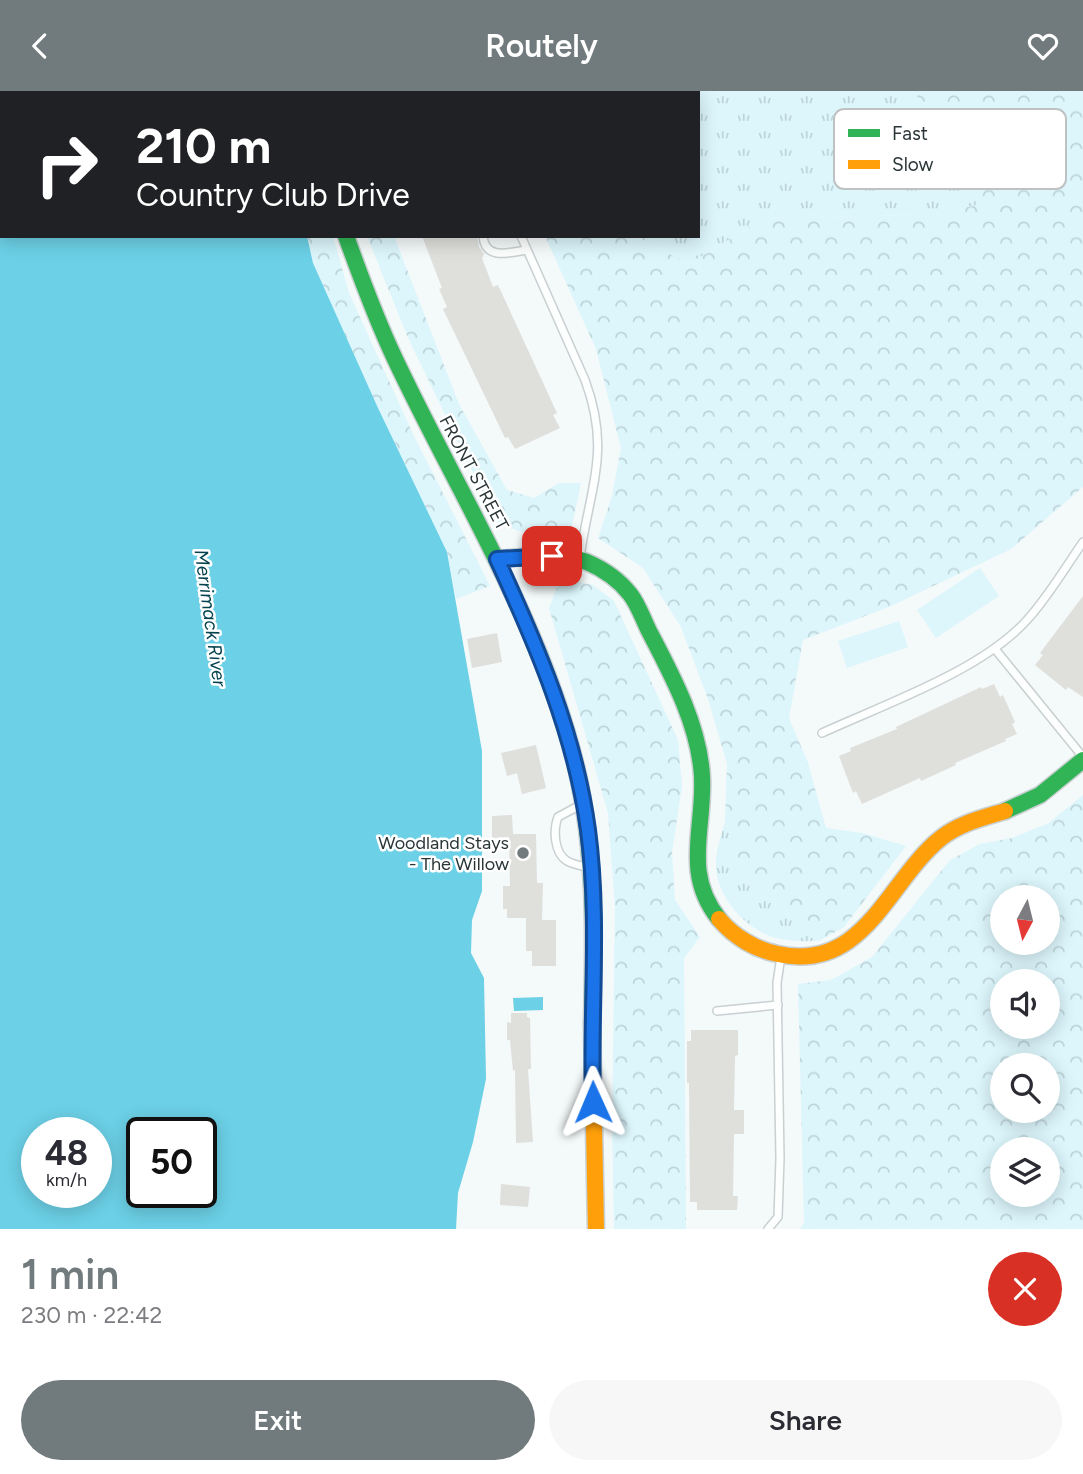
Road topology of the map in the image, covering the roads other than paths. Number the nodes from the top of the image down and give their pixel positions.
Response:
1 (347, 238) edge
2 (482, 238) edge
3 (522, 238) edge
4 (526, 250) junction
5 (1083, 542) edge
6 (497, 559) junction
7 (580, 559) junction
8 (995, 649) junction
9 (822, 733) dead end
10 (1083, 759) edge
11 (583, 804) junction
12 (591, 869) junction
13 (781, 956) junction
14 (778, 1006) junction
15 (717, 1011) dead end
16 (596, 1229) edge
17 (768, 1229) edge

1 - 6 main road, FRONT STREET
2 - 4 lane
3 - 4 lane
4 - 7 lane
5 - 8 lane
6 - 7 main road
6 - 11 main road, FRONT STREET
7 - 13 main road
8 - 9 lane
8 - 10 lane
10 - 13 main road
11 - 12 main road, FRONT STREET
11 - 12 lane
12 - 16 main road, FRONT STREET
13 - 14 lane
14 - 15 lane
14 - 17 lane

